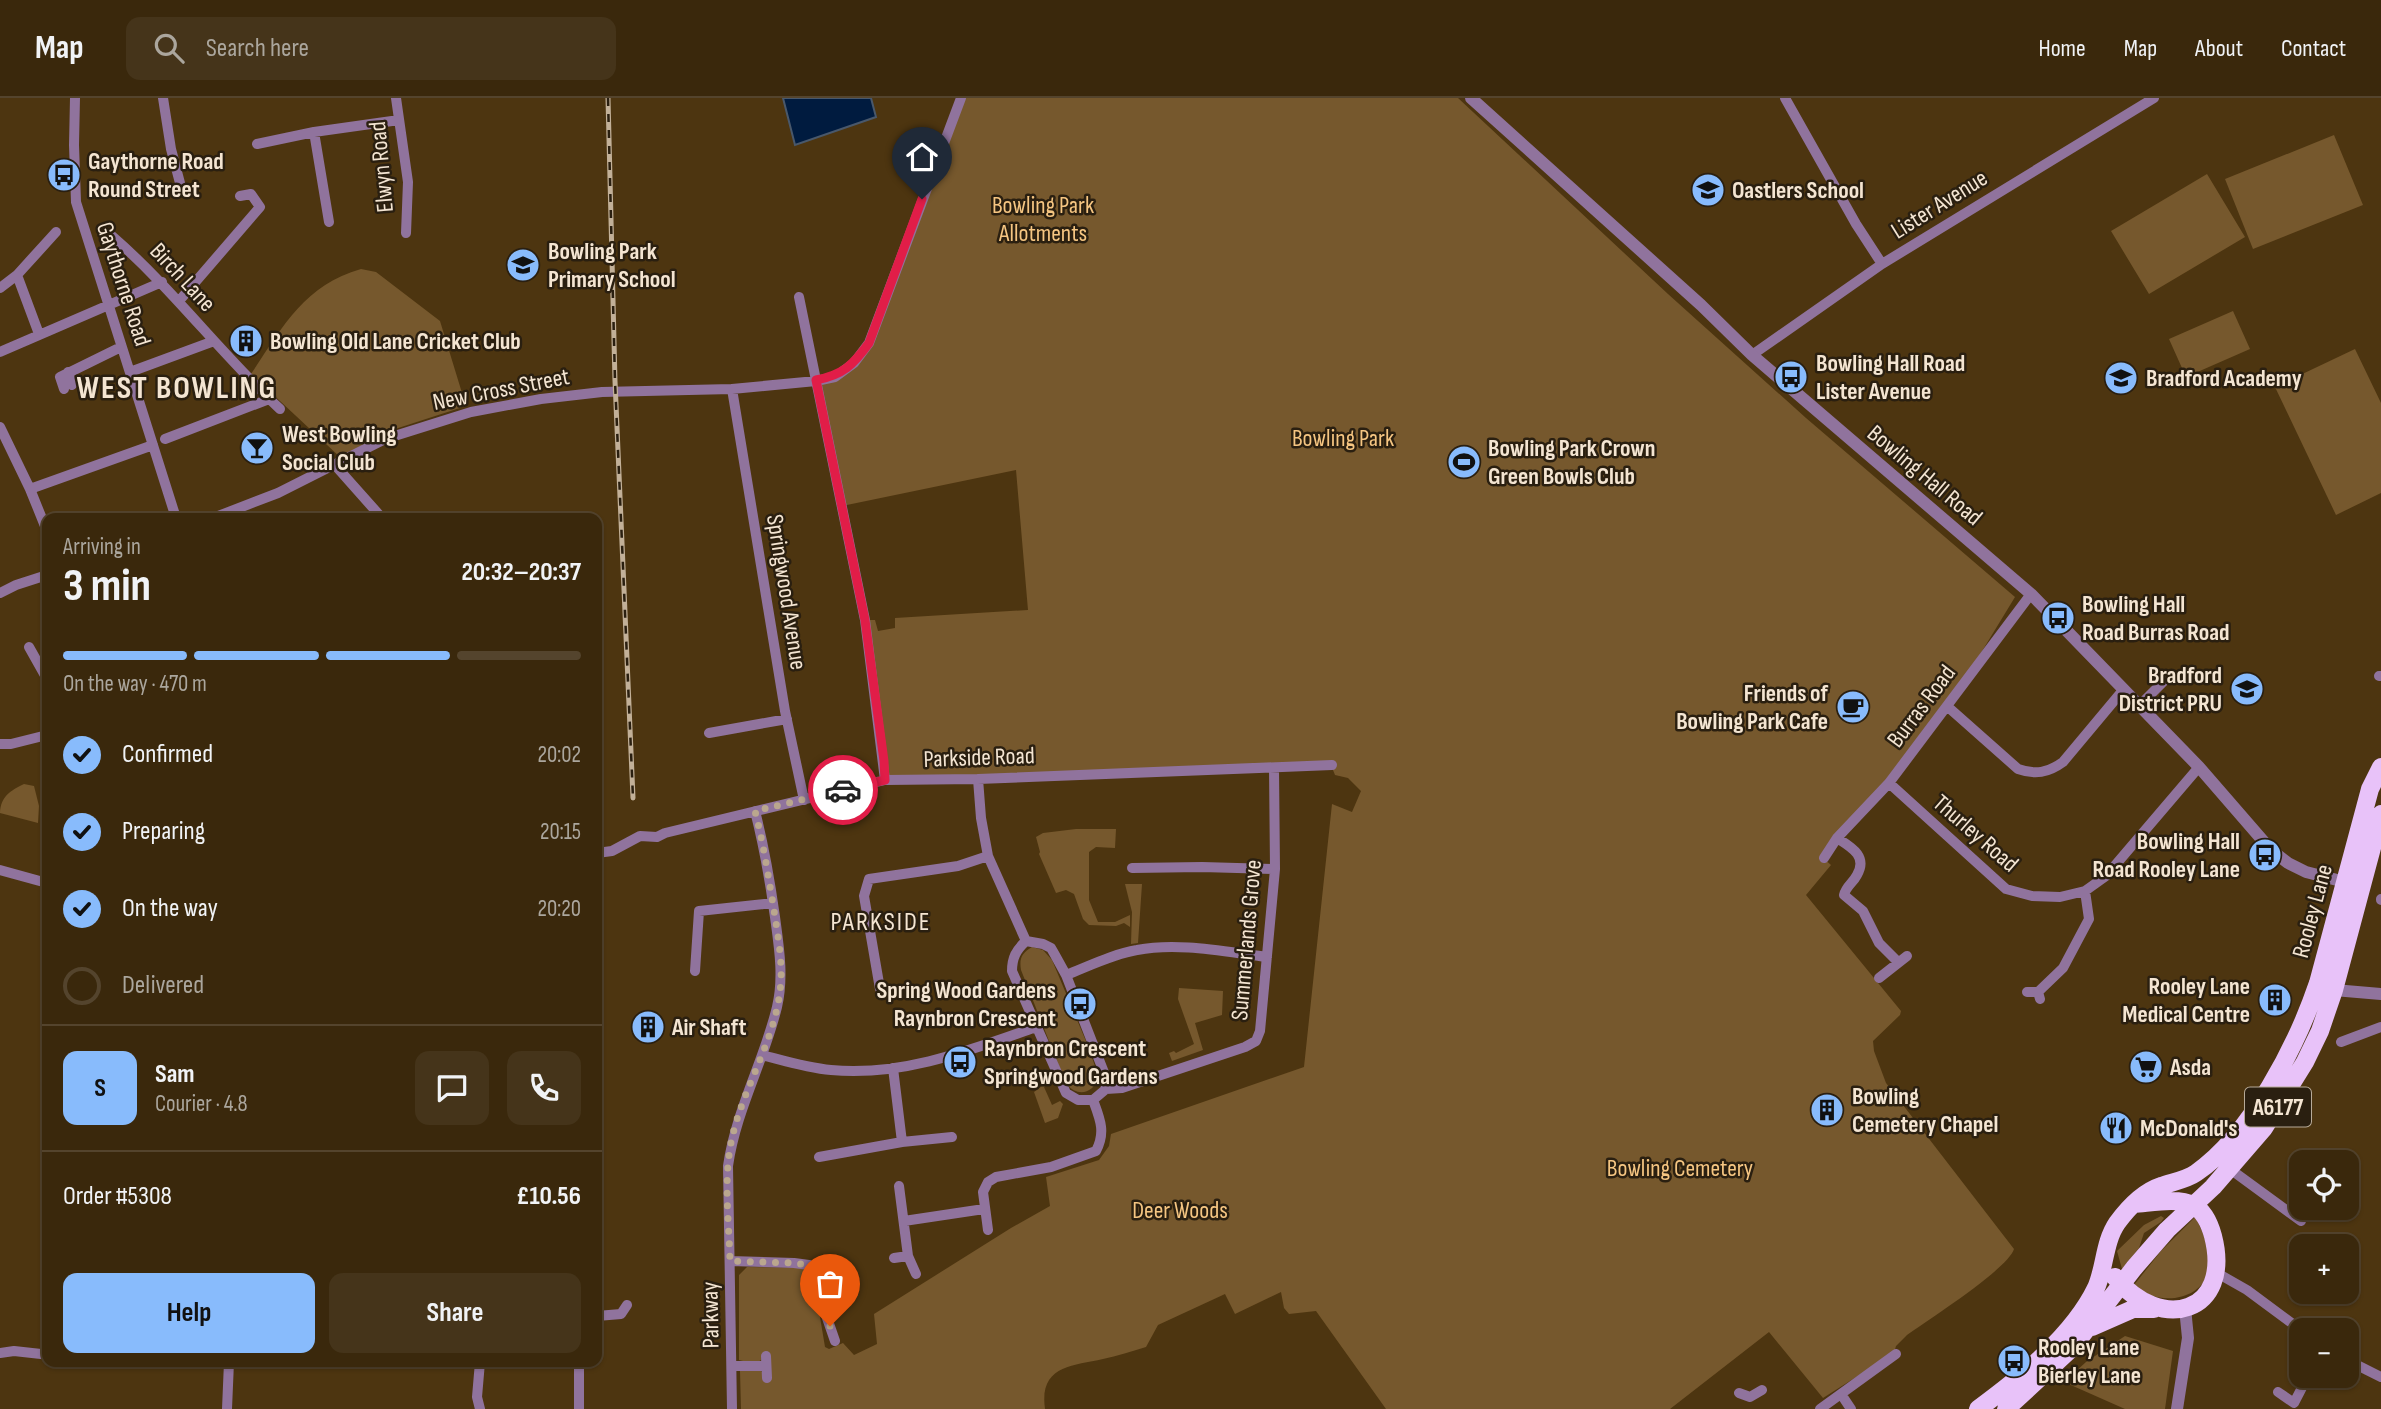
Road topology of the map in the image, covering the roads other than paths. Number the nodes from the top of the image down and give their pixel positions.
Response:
1 (75, 98) edge
2 (163, 98) edge
3 (396, 98) edge
4 (961, 98) edge
5 (1471, 98) edge
6 (1785, 98) edge
7 (2154, 98) edge
8 (399, 120) junction
9 (314, 132) junction
10 (257, 144) dead end
11 (180, 183) dead end
12 (240, 196) dead end
13 (329, 222) dead end
14 (56, 232) dead end
15 (406, 233) dead end
16 (113, 236) dead end
17 (1882, 264) junction
18 (17, 275) junction
19 (162, 282) junction
20 (0, 288) edge
21 (799, 297) dead end
22 (179, 301) junction
23 (108, 307) junction
24 (39, 334) junction
25 (214, 341) junction
26 (121, 347) junction
27 (0, 352) edge
28 (1752, 355) junction
29 (130, 372) junction
30 (816, 380) junction
31 (68, 387) dead end
32 (732, 389) junction
33 (270, 399) junction
34 (280, 409) dead end
35 (1, 430) edge
36 (164, 439) dead end
37 (153, 445) junction
38 (334, 464) junction
39 (30, 489) junction
40 (174, 513) edge
41 (227, 513) edge
42 (378, 513) edge
43 (42, 519) edge
44 (42, 577) edge
45 (0, 593) edge
46 (2031, 594) junction
47 (29, 647) dead end
48 (39, 663) junction
49 (42, 669) edge
50 (29, 671) dead end
51 (2165, 680) dead end
52 (2124, 689) junction
53 (2140, 705) junction
54 (1948, 707) junction
55 (787, 719) junction
56 (709, 733) dead end
57 (42, 736) edge
58 (0, 744) edge
59 (1332, 765) dead end
60 (2199, 767) junction
61 (2381, 767) edge
62 (1274, 768) junction
63 (978, 779) junction
64 (885, 780) junction
65 (1889, 783) junction
66 (804, 800) junction
67 (755, 811) junction
68 (2381, 814) edge
69 (1837, 838) junction
70 (602, 852) edge
71 (988, 856) junction
72 (1824, 858) dead end
73 (1132, 868) dead end
74 (1275, 869) junction
75 (0, 870) edge
76 (42, 882) edge
77 (2345, 882) junction
78 (2085, 891) junction
79 (773, 903) junction
80 (1026, 941) junction
81 (1267, 957) junction
82 (695, 971) dead end
83 (1066, 975) junction
84 (1879, 978) dead end
85 (880, 989) dead end
86 (2334, 990) junction
87 (2035, 994) dead end
88 (2381, 994) edge
89 (1035, 1027) junction
90 (2381, 1027) edge
91 (2341, 1042) dead end
92 (762, 1055) junction
93 (893, 1068) junction
94 (1105, 1089) junction
95 (1093, 1100) junction
96 (952, 1137) dead end
97 (902, 1142) junction
98 (819, 1156) dead end
99 (2230, 1169) junction
100 (899, 1186) dead end
101 (2169, 1202) junction
102 (2133, 1204) junction
103 (2194, 1205) junction
104 (984, 1209) junction
105 (904, 1221) junction
106 (2301, 1221) dead end
107 (991, 1227) dead end
108 (2167, 1230) junction
109 (908, 1256) junction
110 (894, 1258) dead end
111 (730, 1261) junction
112 (2106, 1262) junction
113 (2217, 1273) junction
114 (916, 1274) dead end
115 (2121, 1284) junction
116 (627, 1305) dead end
117 (2185, 1308) junction
118 (2158, 1309) junction
119 (602, 1316) edge
120 (2289, 1322) edge
121 (2088, 1330) junction
122 (835, 1341) dead end
123 (0, 1353) edge
124 (1896, 1354) dead end
125 (41, 1355) dead end
126 (732, 1366) junction
127 (2359, 1366) edge
128 (229, 1367) edge
129 (480, 1367) edge
130 (579, 1367) edge
131 (766, 1367) dead end
132 (2381, 1377) edge
133 (2302, 1388) edge
134 (1762, 1390) dead end
135 (2278, 1392) dead end
136 (1841, 1394) junction
137 (477, 1397) junction
138 (1747, 1400) edge
139 (227, 1409) edge
140 (471, 1409) edge
141 (480, 1409) edge
142 (579, 1409) edge
143 (732, 1409) edge
144 (1820, 1409) edge
145 (1851, 1409) edge
146 (1978, 1409) edge
147 (2006, 1409) edge
148 (2176, 1409) edge

1 - 23 street, Gaythorne Road
2 - 11 street
3 - 8 street, Elwyn Road
4 - 30 street, New Cross Street
5 - 28 street, Bowling Hall Road
6 - 17 street
7 - 17 street, Lister Avenue
8 - 9 street
8 - 15 street, Elwyn Road
9 - 10 street
9 - 13 street
12 - 22 street
14 - 18 street
16 - 19 street, Birch Lane
17 - 28 street, Lister Avenue
18 - 20 street
18 - 24 street
19 - 22 street, Birch Lane
19 - 23 street
21 - 30 street
22 - 25 street, Birch Lane
23 - 24 street
23 - 26 street, Gaythorne Road
24 - 27 street
25 - 29 street
25 - 33 street, Birch Lane
26 - 29 street, Gaythorne Road
26 - 31 street
28 - 46 street, Bowling Hall Road
29 - 37 street, Gaythorne Road
30 - 32 street, New Cross Street
30 - 64 street
32 - 38 street, New Cross Street
32 - 55 street, Springwood Avenue
33 - 34 street, Birch Lane
33 - 36 street
35 - 39 street
37 - 39 street
37 - 40 street, Gaythorne Road
38 - 41 street, New Cross Street
38 - 42 street
39 - 43 street
44 - 45 street
46 - 52 street, Bowling Hall Road
46 - 54 street, Burras Road
47 - 48 street
48 - 49 street
48 - 50 street
51 - 53 street
52 - 53 street, Bowling Hall Road
52 - 54 street
53 - 60 street, Bowling Hall Road
54 - 65 street, Burras Road
55 - 56 street
55 - 66 street, Springwood Avenue
57 - 58 street
59 - 62 street, Parkside Road
60 - 77 street, Bowling Hall Road
60 - 78 street, Thurley Road
61 - 77 highway, Rooley Lane / A6177
62 - 63 street, Parkside Road
62 - 74 street, Summerlands Grove
63 - 64 street, Parkside Road
63 - 71 street
64 - 66 street, Parkside Road
65 - 69 street, Burras Road
65 - 78 street, Thurley Road
66 - 67 street, Parkside Road
67 - 70 street, Parkside Road
67 - 79 street, Parkway
68 - 86 highway, Rooley Lane / A6177
69 - 72 street, Burras Road
69 - 84 street
71 - 80 street
71 - 85 street
73 - 74 street
74 - 81 street, Summerlands Grove
75 - 76 street
77 - 102 highway, Rooley Lane / A6177
78 - 87 street
79 - 82 street
79 - 92 street, Parkway
80 - 83 street
80 - 89 street
81 - 83 street
81 - 94 street, Summerlands Grove
83 - 94 street
86 - 88 street
86 - 99 highway, Rooley Lane / A6177
89 - 93 street
89 - 95 street
90 - 91 street
92 - 93 street
92 - 111 street, Parkway
93 - 97 street
94 - 95 street
95 - 104 street
96 - 97 street
97 - 98 street
99 - 103 highway, Rooley Lane / A6177
99 - 106 street
100 - 105 street
101 - 102 highway
101 - 103 highway
101 - 108 highway
102 - 112 highway, Rooley Lane / A6177
103 - 108 highway, Rooley Lane / A6177
103 - 113 highway
104 - 105 street
104 - 107 street
105 - 109 street
108 - 115 highway, Rooley Lane / A6177
109 - 110 street
109 - 114 street
111 - 122 street
111 - 126 street, Parkway
112 - 115 highway
112 - 146 highway, Rooley Lane / A6177
113 - 117 highway
113 - 120 street
115 - 118 highway
115 - 121 highway, Rooley Lane / A6177
116 - 119 street
117 - 118 highway
117 - 148 street
118 - 121 highway
121 - 147 highway, Rooley Lane / A6177
123 - 125 street
124 - 136 street
126 - 131 street
126 - 143 street, Parkway
127 - 132 street
128 - 139 street
129 - 137 street
130 - 142 street
133 - 135 street
134 - 138 street
136 - 144 street
136 - 145 street
137 - 140 street
137 - 141 street

